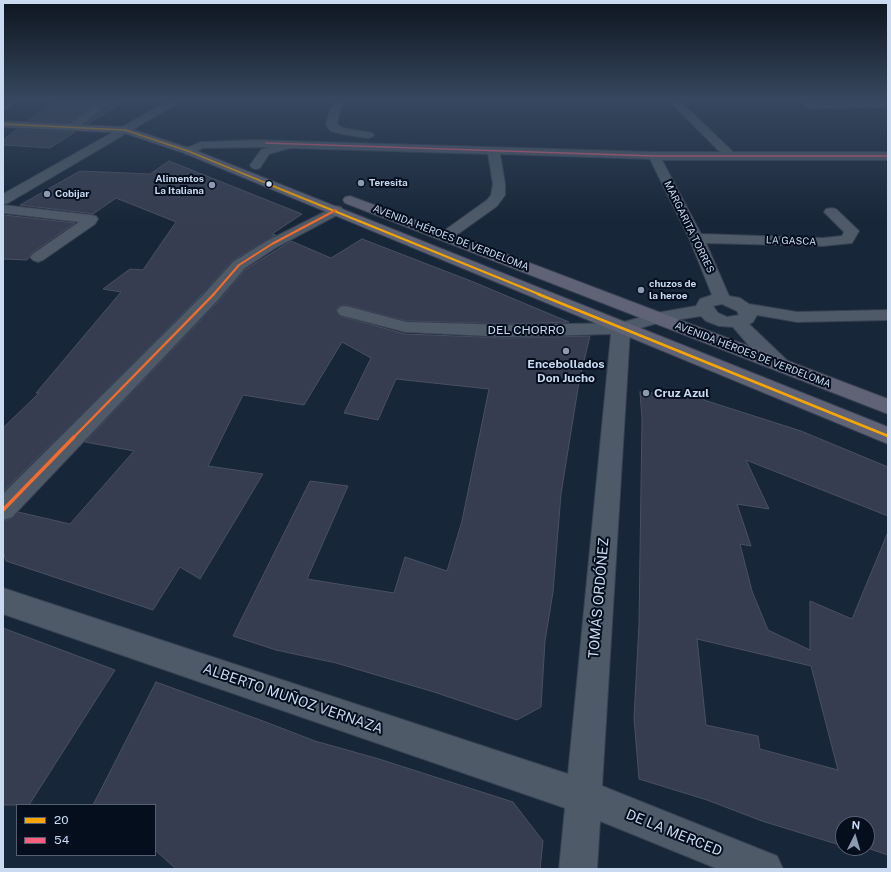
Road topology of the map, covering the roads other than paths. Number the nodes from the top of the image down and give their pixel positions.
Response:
1 (106, 141) edge
2 (167, 141) edge
3 (181, 141) edge
4 (441, 141) edge
5 (545, 141) dead end
6 (714, 141) edge
7 (291, 144) junction
8 (515, 146) junction
9 (195, 148) junction
10 (493, 151) junction
11 (654, 156) junction
12 (888, 156) edge
13 (731, 157) junction
14 (256, 165) junction
15 (3, 200) edge
16 (3, 208) edge
17 (336, 210) junction
18 (831, 212) dead end
19 (446, 236) junction
20 (696, 238) junction
21 (38, 257) dead end
22 (722, 299) junction
23 (705, 310) junction
24 (346, 311) dead end
25 (741, 315) junction
26 (888, 315) edge
27 (656, 318) junction
28 (621, 328) junction
29 (784, 366) junction
30 (888, 407) edge
31 (888, 436) edge
32 (3, 510) edge
33 (3, 601) edge
34 (584, 797) junction
35 (578, 869) edge
36 (764, 869) edge

1 - 15 street
2 - 9 main road, AVENIDA HÉROES DE VERDELOMA
3 - 9 main road, AVENIDA HÉROES DE VERDELOMA
4 - 8 street
5 - 8 street
6 - 13 street
7 - 9 street
7 - 10 street
7 - 14 street
8 - 10 street
8 - 11 street
9 - 14 main road, AVENIDA HÉROES DE VERDELOMA
9 - 17 main road, AVENIDA HÉROES DE VERDELOMA
10 - 19 street
11 - 13 street
11 - 20 street, MARGARITA TORRES
12 - 13 street
14 - 19 main road, AVENIDA HÉROES DE VERDELOMA
16 - 21 street
17 - 28 main road, AVENIDA HÉROES DE VERDELOMA
17 - 32 street
18 - 20 street, LA GASCA
19 - 27 main road, AVENIDA HÉROES DE VERDELOMA
20 - 22 street, MARGARITA TORRES
22 - 23 street
22 - 25 street
23 - 25 street
23 - 27 street, DEL CHORRO
24 - 28 street, DEL CHORRO
25 - 26 street
25 - 29 street
27 - 28 street, DEL CHORRO
27 - 29 main road, AVENIDA HÉROES DE VERDELOMA
28 - 31 main road, AVENIDA HÉROES DE VERDELOMA
28 - 34 street, TOMÁS ORDÓÑEZ
29 - 30 main road, AVENIDA HÉROES DE VERDELOMA
33 - 34 street, ALBERTO MUÑOZ VERNAZA
34 - 35 street, TOMÁS ORDÓÑEZ
34 - 36 street, DE LA MERCED

